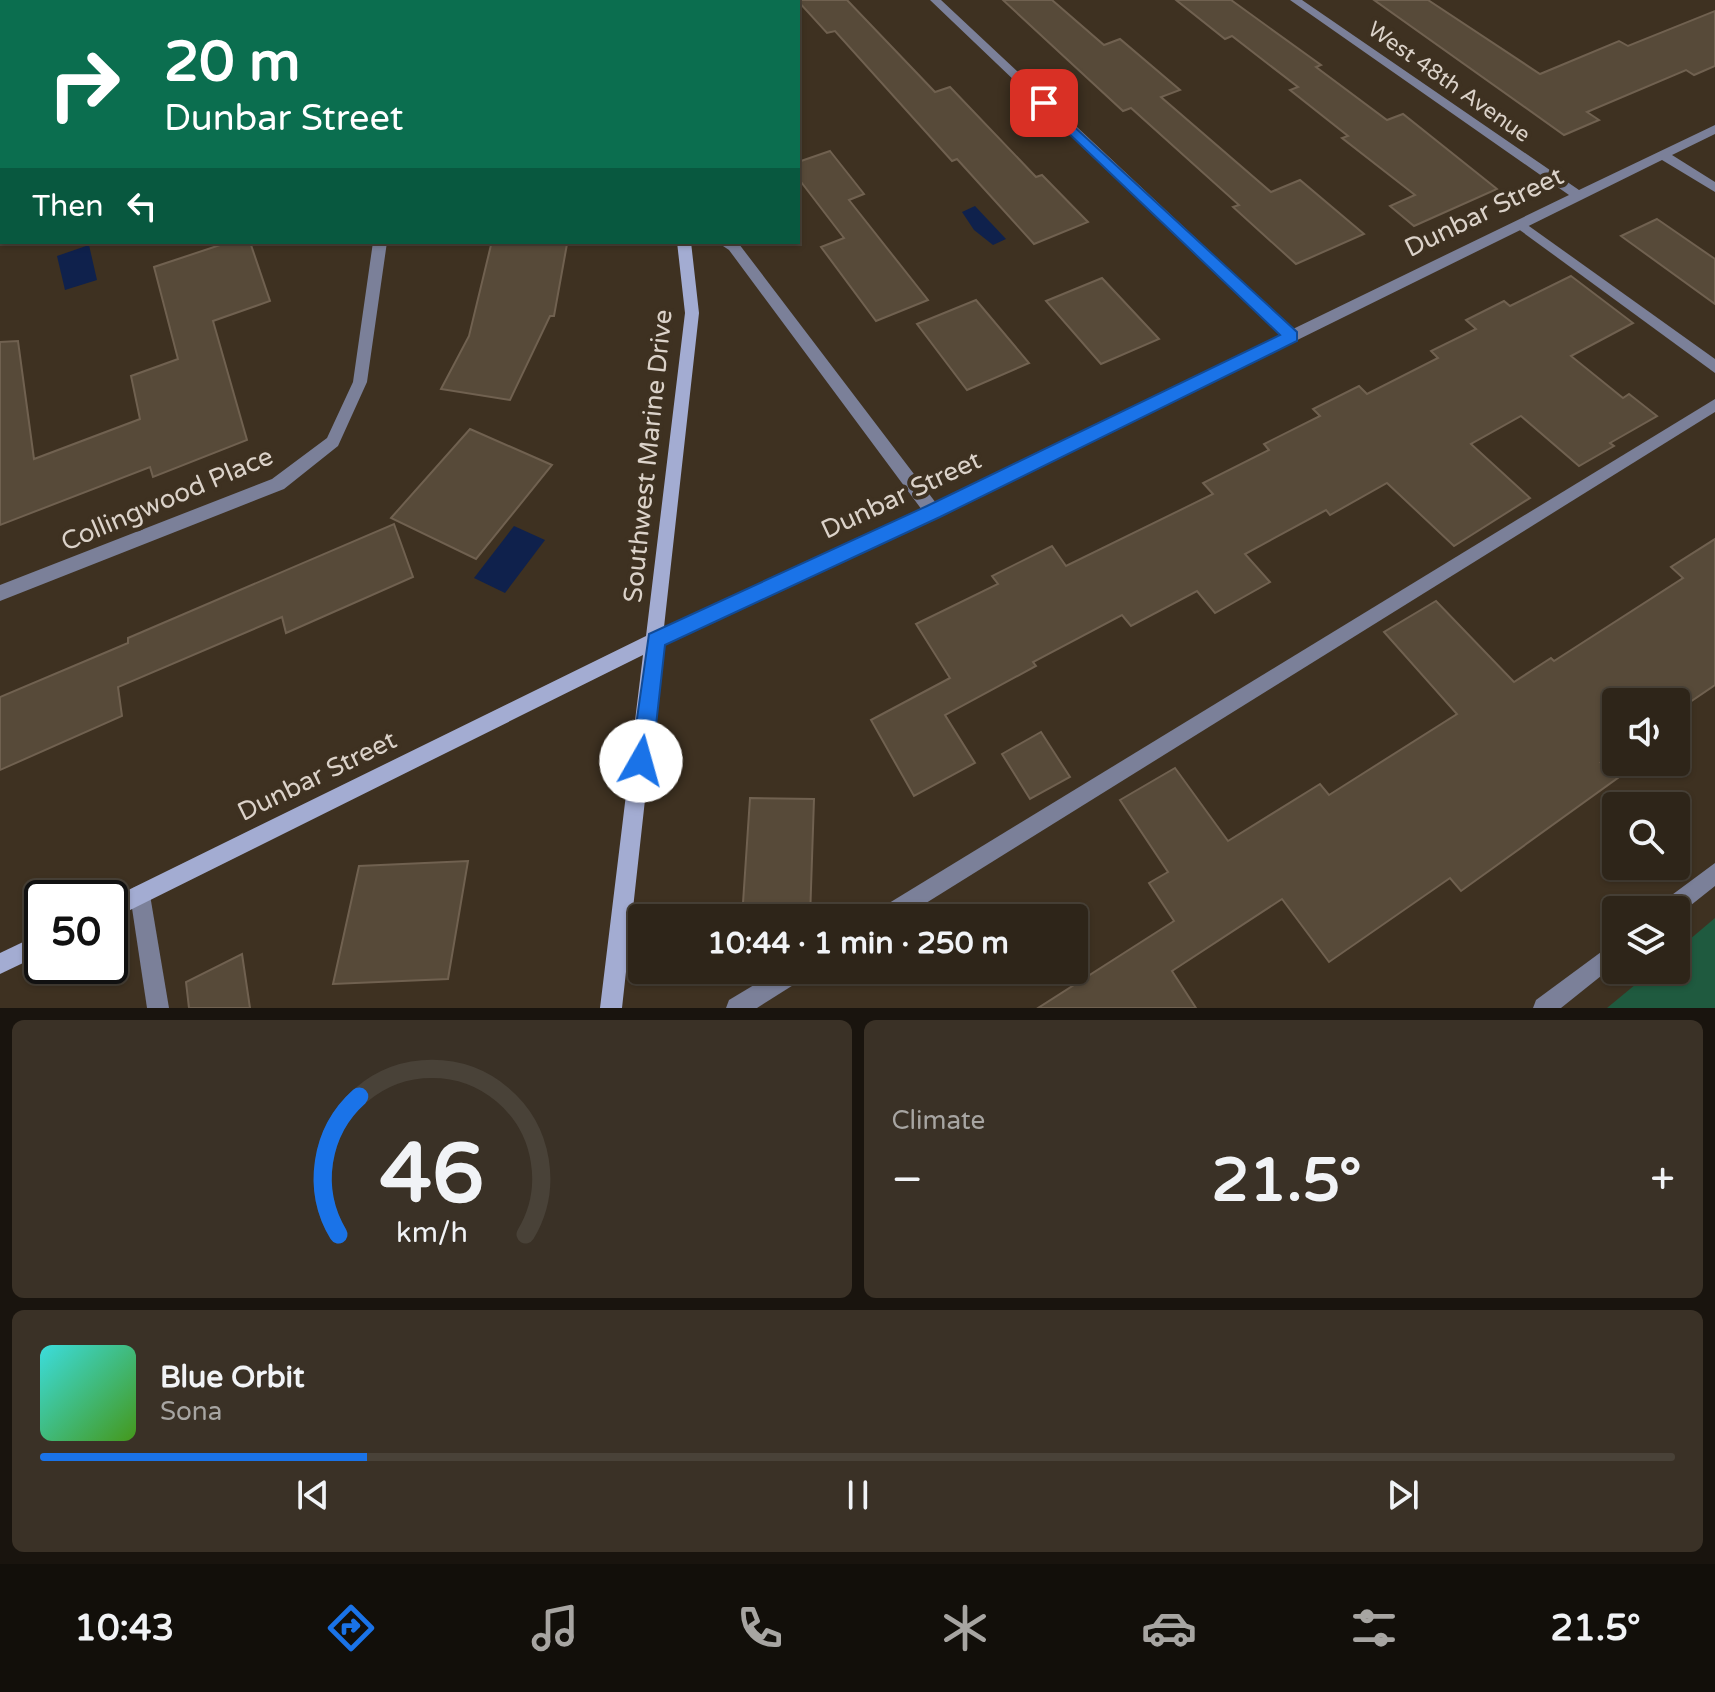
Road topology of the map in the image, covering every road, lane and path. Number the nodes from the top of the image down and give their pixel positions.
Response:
1 (935, 0) edge
2 (1295, 0) edge
3 (1715, 129) edge
4 (1663, 155) junction
5 (1715, 188) edge
6 (1580, 197) junction
7 (1522, 225) junction
8 (377, 244) edge
9 (684, 244) edge
10 (728, 244) edge
11 (1292, 337) junction
12 (1715, 367) edge
13 (1715, 405) edge
14 (933, 512) junction
15 (0, 593) edge
16 (656, 640) junction
17 (1715, 873) edge
18 (140, 895) junction
19 (1686, 896) edge
20 (128, 901) edge
21 (906, 904) edge
22 (24, 952) edge
23 (1602, 962) edge
24 (0, 964) edge
25 (776, 984) edge
26 (158, 1008) edge
27 (611, 1008) edge
28 (737, 1008) edge
29 (1544, 1008) edge

1 - 11 street
2 - 6 street, West 48th Avenue
3 - 4 street, Dunbar Street
4 - 5 street
4 - 6 street, Dunbar Street
6 - 7 street, Dunbar Street
7 - 11 street, Dunbar Street
7 - 12 street
8 - 15 street, Collingwood Place
9 - 16 main road, Southwest Marine Drive
10 - 14 street
11 - 14 street, Dunbar Street
13 - 21 street
14 - 16 street, Dunbar Street
16 - 18 main road, Dunbar Street
16 - 27 main road, Southwest Marine Drive
17 - 19 street
18 - 20 main road, Dunbar Street
18 - 26 street
22 - 24 main road
23 - 29 street
25 - 28 street

